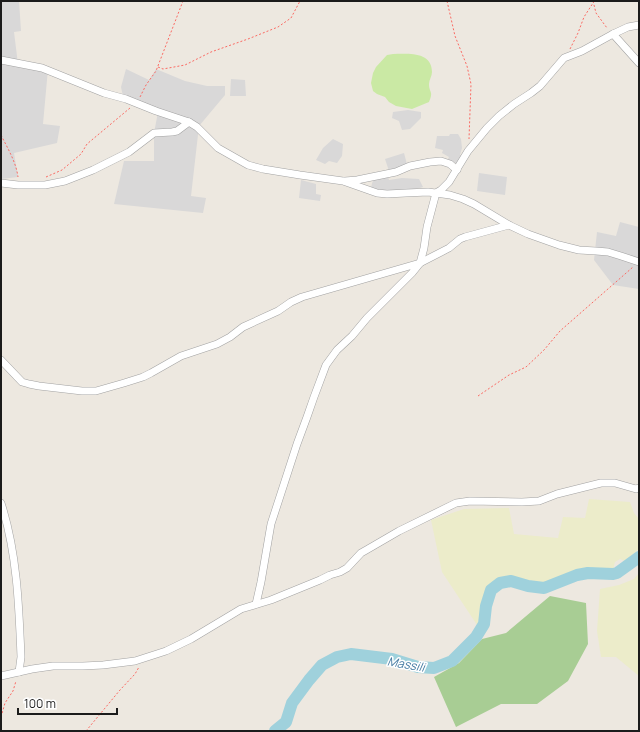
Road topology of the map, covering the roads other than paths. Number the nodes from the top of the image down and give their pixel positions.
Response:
1 (639, 25) edge
2 (613, 34) junction
3 (1, 60) edge
4 (639, 63) edge
5 (189, 122) junction
6 (457, 170) junction
7 (343, 181) junction
8 (1, 183) edge
9 (436, 193) junction
10 (509, 225) junction
11 (639, 262) edge
12 (420, 263) junction
13 (1, 360) edge
14 (639, 488) edge
15 (1, 505) edge
16 (256, 604) junction
17 (19, 672) junction
18 (1, 676) edge

1 - 2 street
2 - 4 street
2 - 6 street
3 - 5 street
5 - 7 street
5 - 8 street
6 - 7 street
6 - 9 street
7 - 9 street
9 - 10 street
9 - 12 street
10 - 11 street
10 - 12 street
12 - 13 street
12 - 16 street
14 - 16 street
15 - 17 street
16 - 17 street
17 - 18 street

